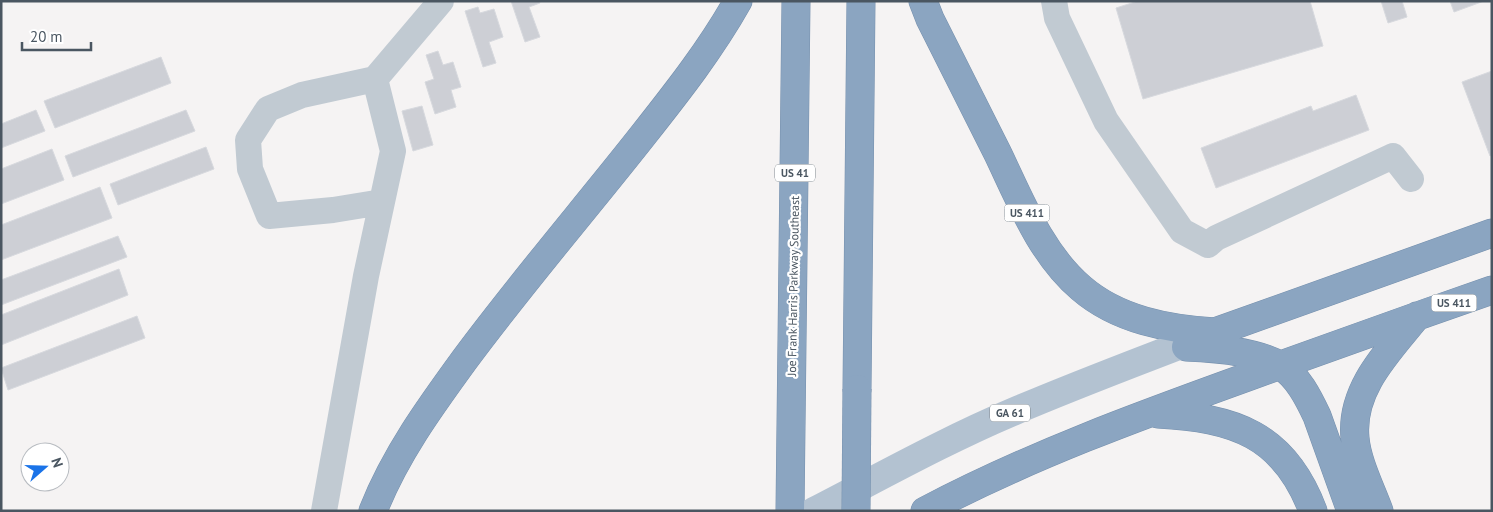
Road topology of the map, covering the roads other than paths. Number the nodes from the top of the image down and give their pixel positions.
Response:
1 (442, 1) edge
2 (738, 1) edge
3 (796, 1) edge
4 (861, 1) edge
5 (922, 1) edge
6 (1054, 1) edge
7 (375, 79) junction
8 (1411, 180) dead end
9 (382, 202) junction
10 (1492, 233) edge
11 (1492, 290) edge
12 (1417, 316) junction
13 (1215, 332) junction
14 (1177, 347) junction
15 (1280, 365) junction
16 (1146, 414) junction
17 (324, 511) edge
18 (373, 511) edge
19 (790, 511) edge
20 (814, 511) edge
21 (856, 511) edge
22 (925, 511) edge
23 (1313, 511) edge
24 (1351, 511) edge
25 (1379, 511) edge

1 - 7 lane
2 - 18 highway
3 - 19 highway, Joe Frank Harris Parkway Southeast / US 41
4 - 21 highway, bridge
5 - 13 highway, US 411
6 - 8 lane
7 - 9 lane
7 - 9 lane
9 - 17 lane
10 - 13 highway, US 411
11 - 12 highway, US 411
12 - 15 highway, US 411
12 - 25 highway
13 - 14 main road, GA 61
14 - 15 highway
14 - 20 main road, GA 61
15 - 16 highway, US 411
15 - 24 highway
16 - 22 highway, US 411
16 - 23 highway

